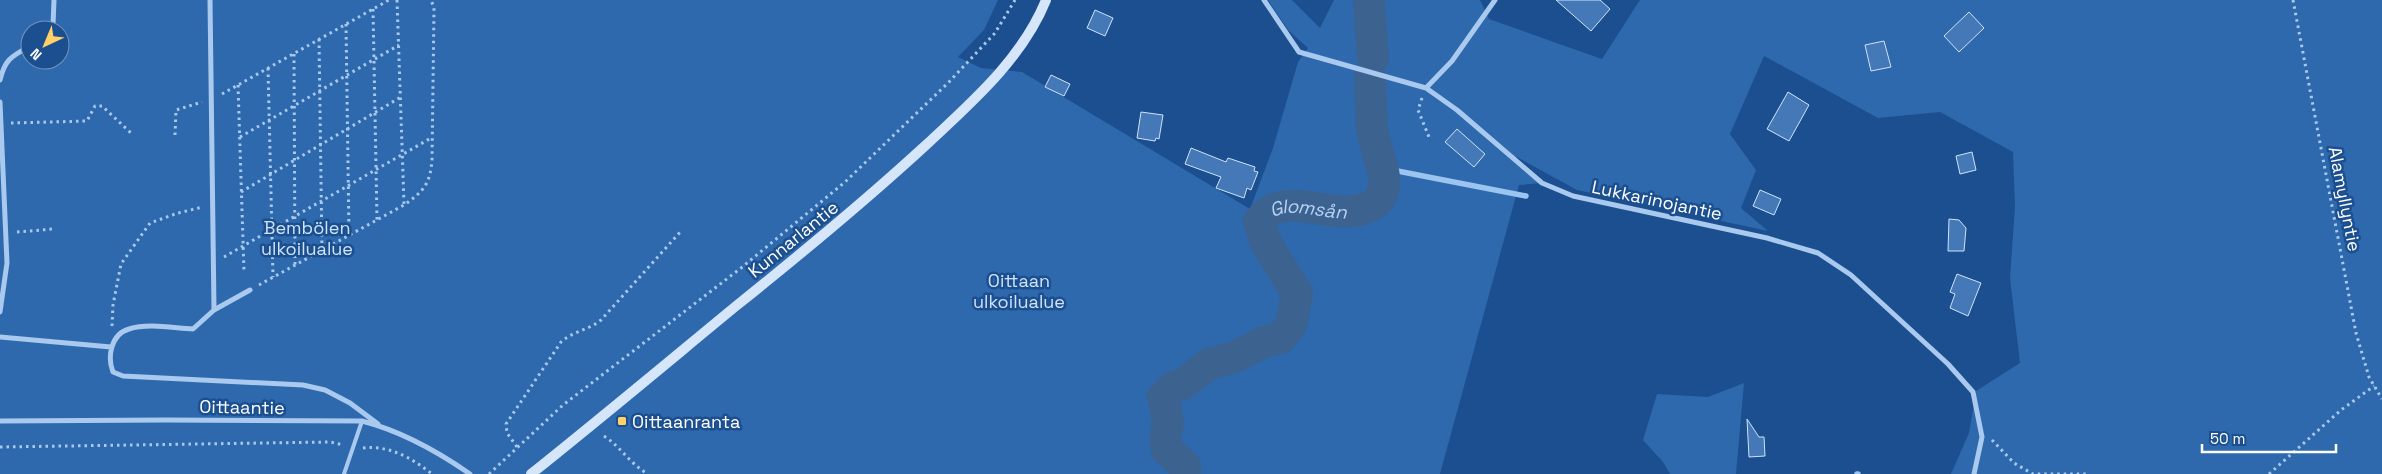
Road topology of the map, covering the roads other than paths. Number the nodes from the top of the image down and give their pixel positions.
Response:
1 (54, 0) edge
2 (210, 0) edge
3 (1046, 0) edge
4 (1264, 0) edge
5 (1495, 0) edge
6 (54, 20) edge
7 (20, 52) edge
8 (0, 80) edge
9 (1426, 88) junction
10 (0, 102) edge
11 (0, 124) edge
12 (250, 290) road end
13 (214, 310) junction
14 (0, 312) edge
15 (0, 337) edge
16 (111, 347) junction
17 (0, 421) edge
18 (362, 422) junction
19 (380, 426) junction
20 (344, 474) edge
21 (470, 474) edge
22 (531, 474) edge
23 (1974, 474) edge

1 - 6 street
2 - 13 street
3 - 22 main road, Kunnarlantie
4 - 9 street, Lukkarinojantie
5 - 9 street
7 - 8 street
9 - 23 street, Lukkarinojantie
10 - 11 street
11 - 14 street
12 - 13 street
13 - 16 street
15 - 16 street
16 - 19 street
17 - 18 street, Oittaantie
18 - 19 street, Oittaantie
18 - 20 lane
19 - 21 street, Oittaantie

